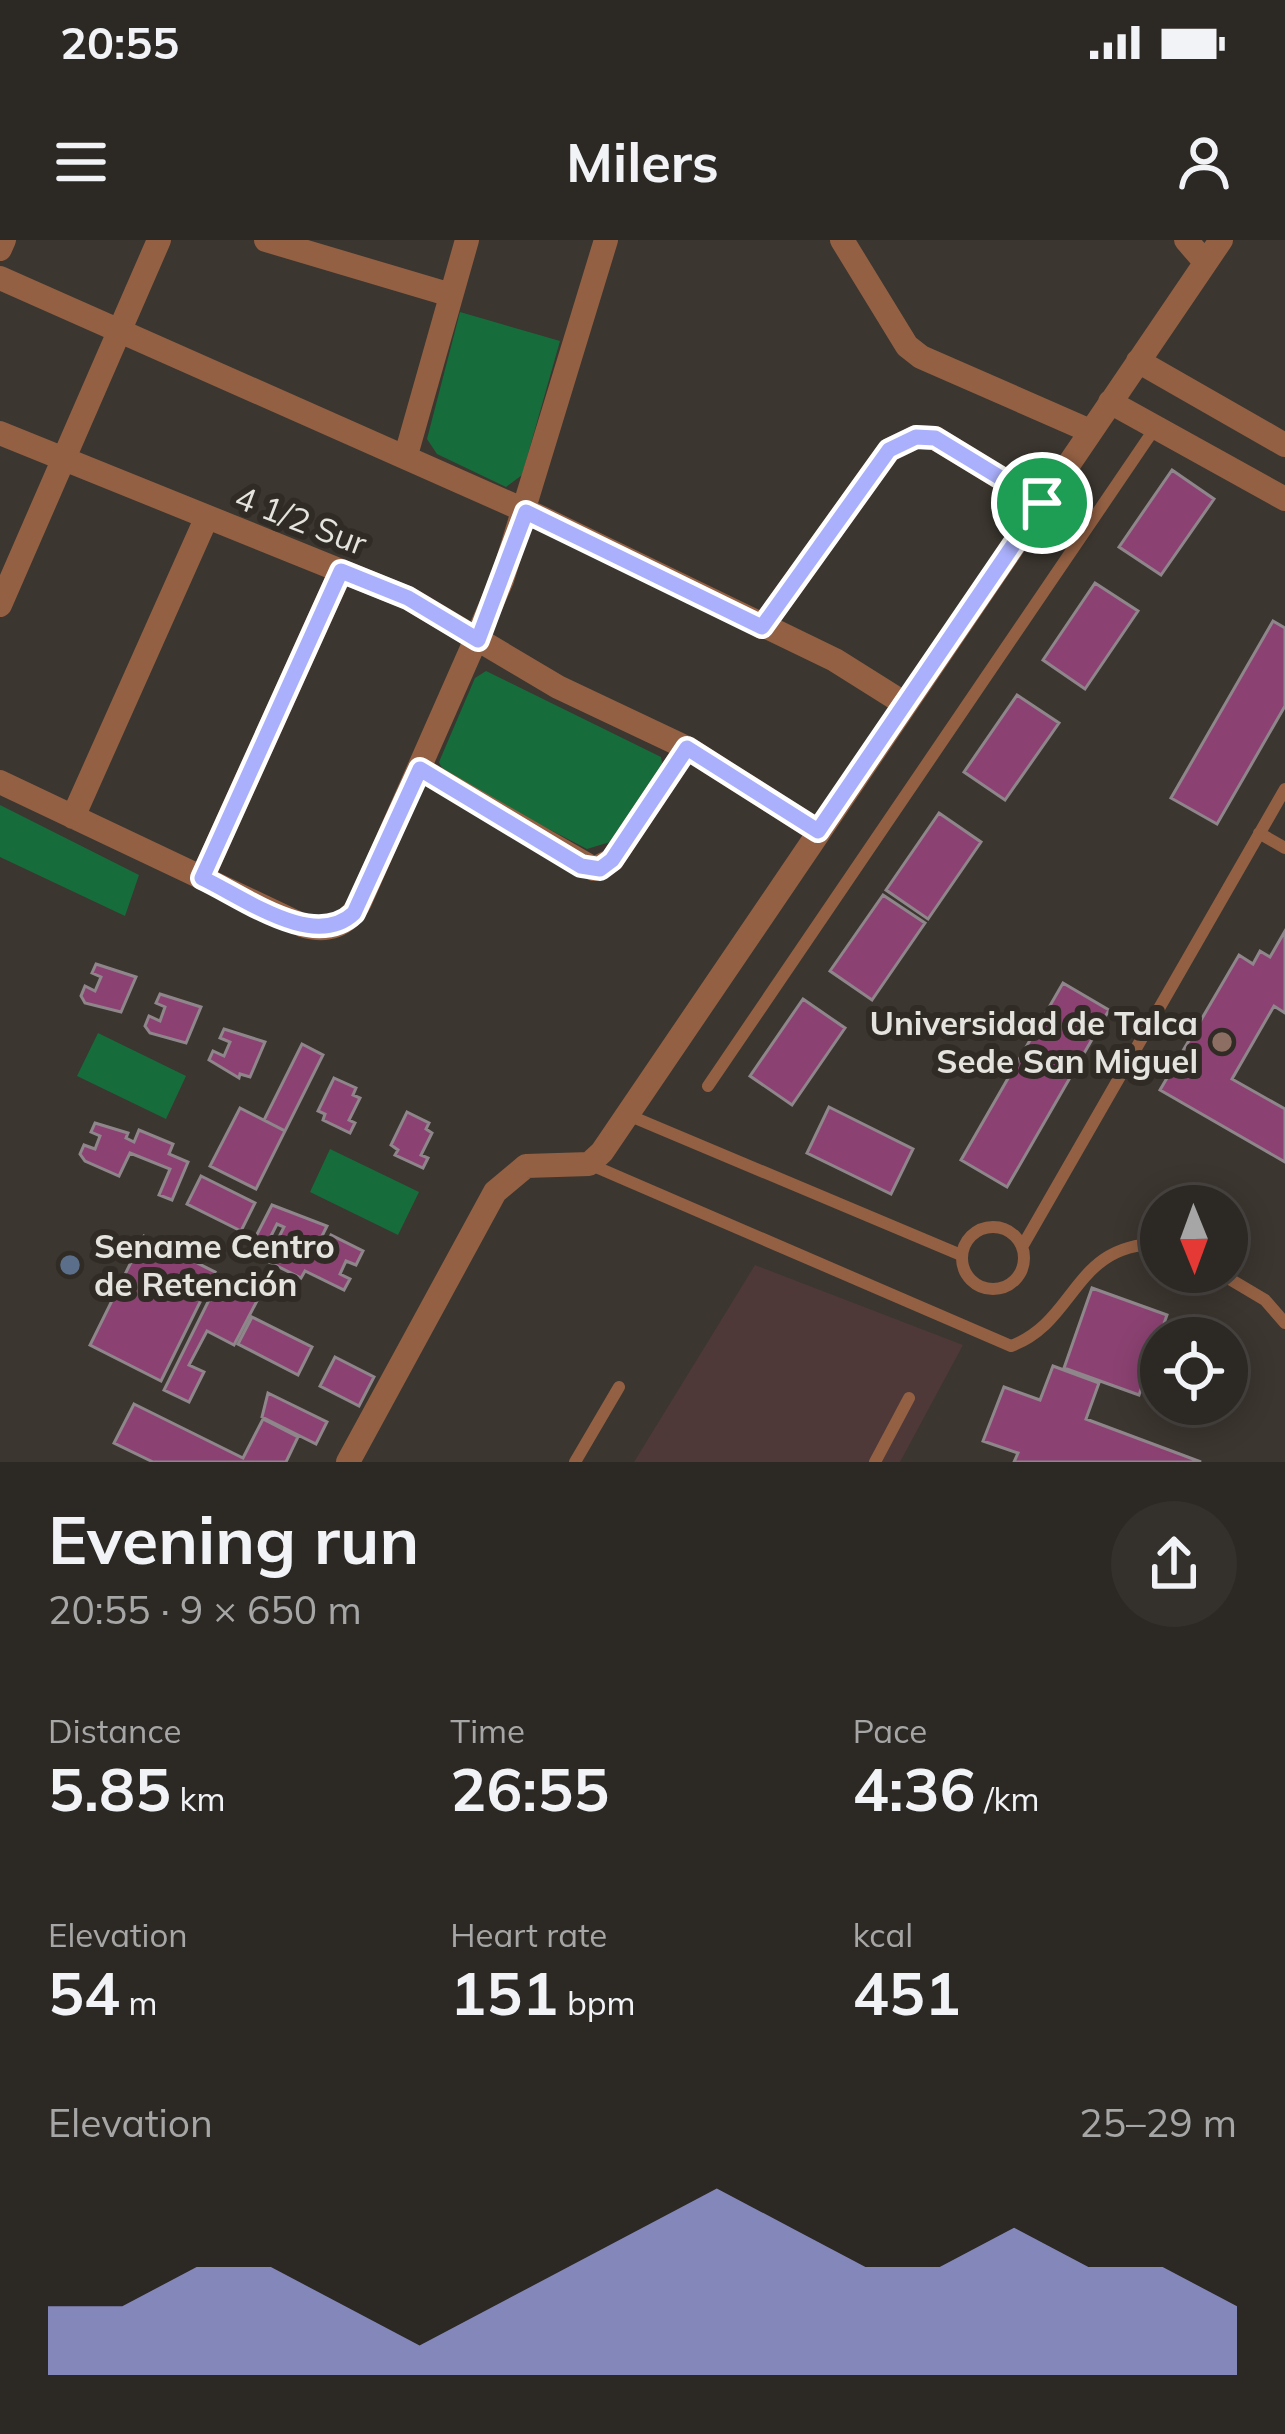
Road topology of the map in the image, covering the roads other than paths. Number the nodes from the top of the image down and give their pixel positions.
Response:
1 (4, 240) edge
2 (159, 240) edge
3 (266, 240) edge
4 (467, 240) edge
5 (606, 240) edge
6 (842, 240) edge
7 (1186, 240) edge
8 (1221, 240) edge
9 (0, 249) edge
10 (1205, 262) junction
11 (0, 278) edge
12 (451, 296) junction
13 (118, 330) junction
14 (1138, 361) junction
15 (1110, 402) junction
16 (1156, 427) junction
17 (1090, 431) junction
18 (0, 433) edge
19 (1285, 445) edge
20 (406, 455) junction
21 (63, 460) junction
22 (1285, 499) edge
23 (1042, 503) junction
24 (526, 512) junction
25 (206, 519) junction
26 (341, 571) junction
27 (0, 605) edge
28 (762, 627) junction
29 (478, 640) junction
30 (905, 704) junction
31 (687, 748) junction
32 (420, 769) junction
33 (0, 782) edge
34 (1285, 789) edge
35 (73, 817) junction
36 (818, 831) junction
37 (1259, 833) junction
38 (1285, 848) edge
39 (202, 878) junction
40 (709, 1086) dead end
41 (628, 1115) junction
42 (589, 1164) junction
43 (1140, 1243) edge
44 (1022, 1247) junction
45 (961, 1255) junction
46 (1248, 1290) edge
47 (1285, 1323) edge
48 (619, 1387) dead end
49 (909, 1398) dead end
50 (348, 1462) edge
51 (575, 1462) edge
52 (875, 1462) edge

1 - 9 street
2 - 13 street
3 - 12 street
4 - 12 street
5 - 24 street
6 - 17 street
7 - 10 street
8 - 10 street
10 - 14 street
11 - 13 street
12 - 20 street
13 - 20 street
13 - 21 street
14 - 15 street
14 - 19 street
15 - 16 street
15 - 17 street
16 - 22 street
16 - 40 lane
17 - 23 street
18 - 21 street, 4 1/2 Sur
20 - 24 street
21 - 25 street, 4 1/2 Sur
21 - 27 street
23 - 28 street
23 - 30 street
24 - 28 street
24 - 29 street
25 - 26 street, 4 1/2 Sur
25 - 35 street
26 - 29 street, 4 1/2 Sur
26 - 39 street
28 - 30 street
29 - 31 street, 4 1/2 Sur
29 - 32 street
30 - 36 street
31 - 32 street
31 - 36 street, 4 1/2 Sur
32 - 39 street
33 - 35 street
34 - 37 lane
35 - 39 street
36 - 41 street
37 - 38 lane
37 - 44 lane
41 - 42 street
41 - 45 lane
42 - 43 lane
42 - 50 street
44 - 45 lane
44 - 45 lane
46 - 47 lane
48 - 51 lane
49 - 52 lane

